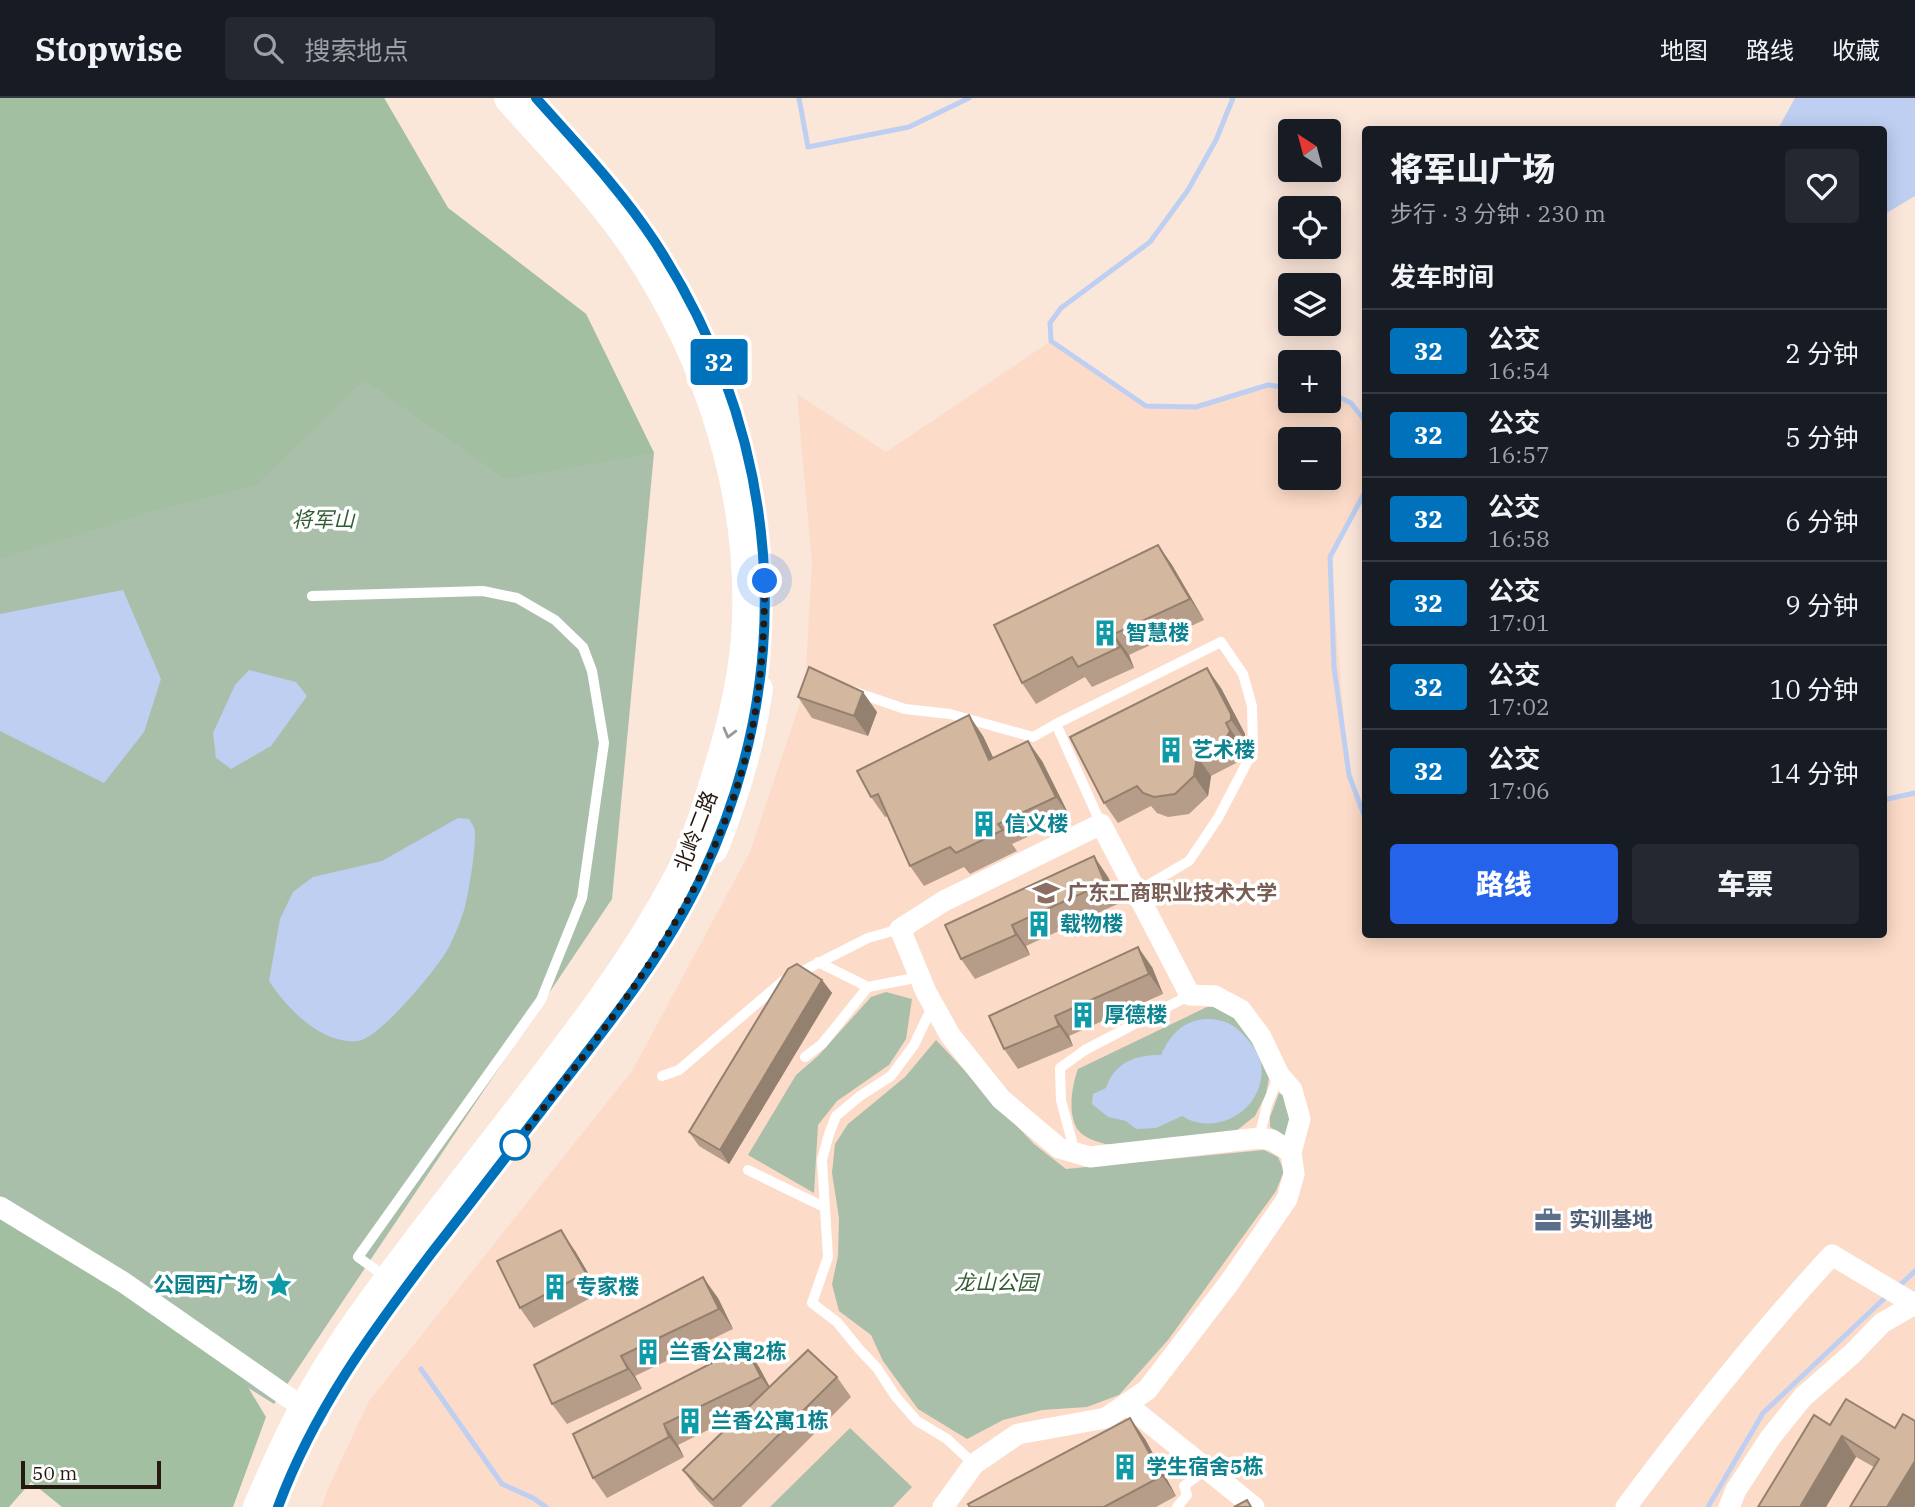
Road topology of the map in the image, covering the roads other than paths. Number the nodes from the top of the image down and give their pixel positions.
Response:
1 (509, 98) edge
2 (536, 98) edge
3 (312, 596) dead end
4 (849, 690) edge
5 (1056, 724) junction
6 (1101, 824) junction
7 (1136, 892) junction
8 (900, 929) junction
9 (818, 962) junction
10 (920, 977) junction
11 (868, 987) junction
12 (1190, 995) junction
13 (933, 1005) junction
14 (805, 1057) dead end
15 (1279, 1075) junction
16 (662, 1076) dead end
17 (1259, 1138) junction
18 (1290, 1152) junction
19 (1075, 1153) junction
20 (748, 1170) dead end
21 (0, 1207) edge
22 (824, 1207) junction
23 (397, 1284) junction
24 (1914, 1304) edge
25 (1126, 1404) junction
26 (311, 1413) junction
27 (974, 1464) junction
28 (1208, 1468) junction
29 (258, 1507) edge
30 (278, 1507) edge
31 (943, 1507) edge
32 (1177, 1507) edge
33 (1254, 1507) edge
34 (1626, 1507) edge
35 (1729, 1507) edge

1 -> 23 street, 北岭二路
2 - 23 street, 北岭二路
3 - 23 lane
4 - 5 lane
5 - 6 lane
5 - 7 lane
6 - 7 street
6 - 8 street
7 - 12 street
8 - 9 lane
8 - 10 street
9 - 11 lane
9 - 16 lane
10 - 11 lane
10 - 13 street
11 - 14 lane
12 - 15 street
12 - 19 lane
13 - 19 street
13 - 22 lane
15 - 17 lane
15 - 18 street
17 - 18 street
17 - 19 street
18 - 25 street
20 - 22 lane
21 - 26 street
22 - 27 lane
23 - 26 street, 北岭二路
24 - 34 street
24 - 35 street
25 - 27 street
25 - 28 street
26 - 29 street, 北岭二路
26 - 30 street, 北岭二路
27 - 31 street
28 - 32 lane
28 - 33 street

